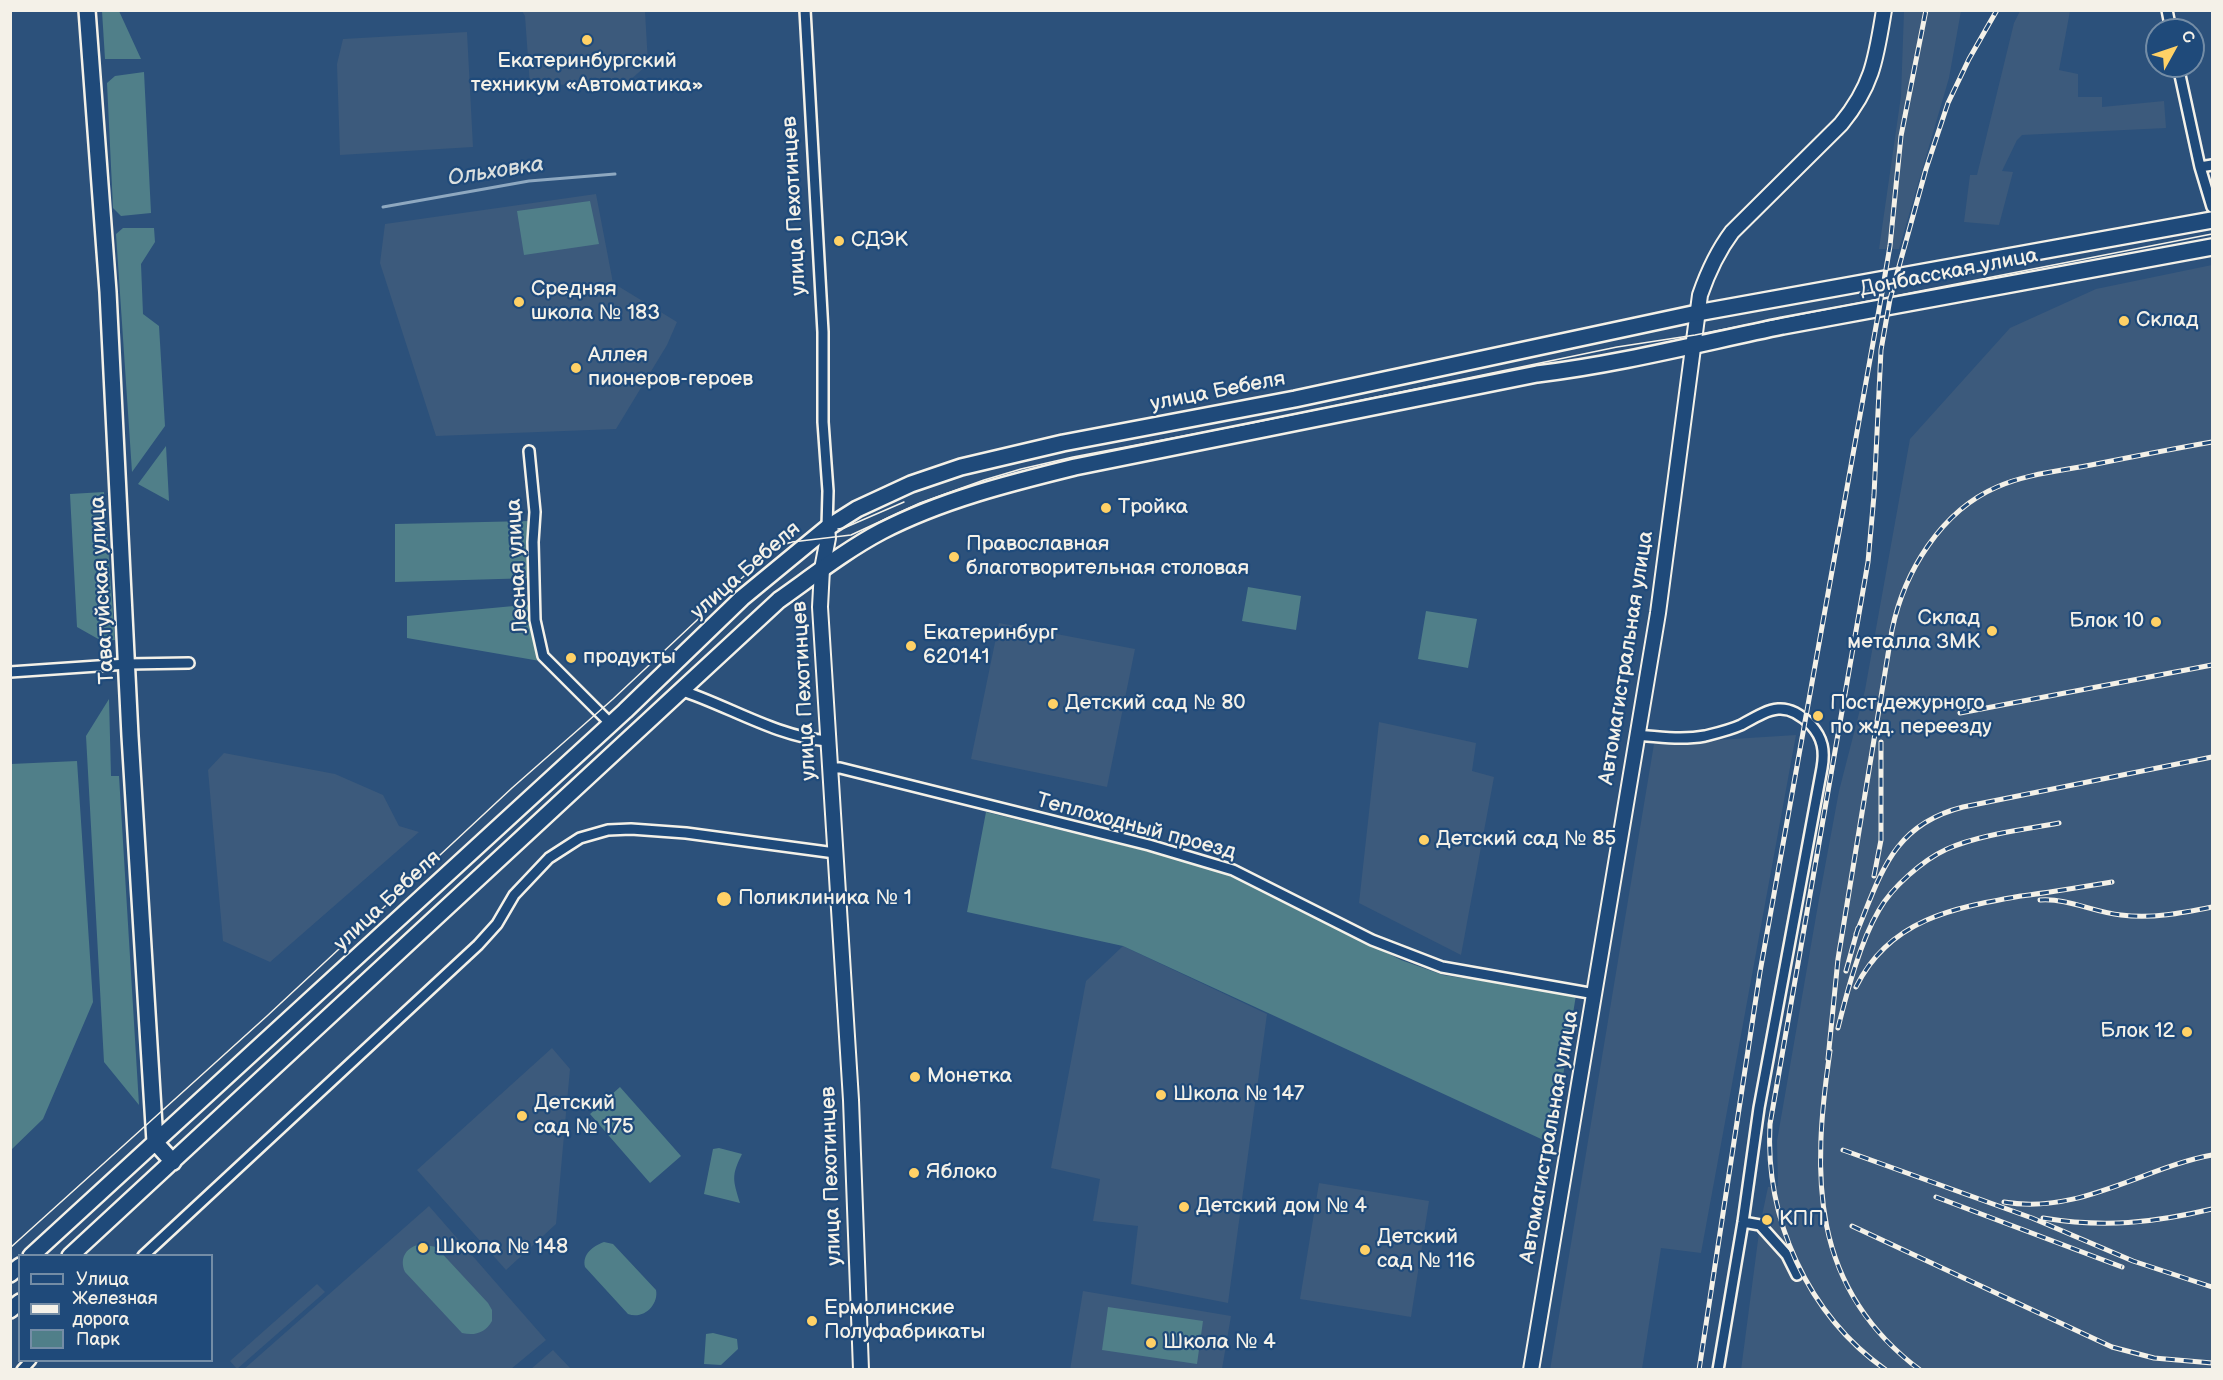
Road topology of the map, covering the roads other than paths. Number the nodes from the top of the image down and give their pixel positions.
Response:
1 (87, 10) edge
2 (805, 10) edge
3 (1884, 10) edge
4 (2181, 78) edge
5 (2212, 165) edge
6 (2200, 167) junction
7 (2212, 207) edge
8 (2212, 220) edge
9 (2212, 247) edge
10 (1697, 313) junction
11 (1694, 346) junction
12 (529, 451) dead end
13 (827, 528) junction
14 (822, 569) junction
15 (189, 663) dead end
16 (127, 664) junction
17 (10, 672) edge
18 (680, 690) junction
19 (611, 724) junction
20 (1636, 735) junction
21 (827, 741) junction
22 (830, 768) junction
23 (835, 853) junction
24 (1595, 994) junction
25 (155, 1142) junction
26 (172, 1162) junction
27 (1743, 1222) junction
28 (33, 1254) edge
29 (72, 1254) edge
30 (145, 1254) edge
31 (1797, 1275) dead end
32 (861, 1370) edge
33 (1532, 1370) edge
34 (1718, 1370) edge

1 - 16 main road, Таватуйская улица
2 - 13 street, улица Пехотинцев
3 - 10 main road, Автомагистральная улица
4 - 6 street
5 - 6 street
6 - 7 street
8 - 10 main road, Донбасская улица
9 - 11 main road, Донбасская улица
10 - 11 main road, Автомагистральная улица
10 - 13 main road, улица Бебеля
11 - 14 main road, улица Бебеля
11 - 20 main road, Автомагистральная улица
12 - 19 street, Лесная улица
13 - 14 main road, улица Пехотинцев
13 - 19 main road, улица Бебеля
14 - 18 main road, улица Бебеля
14 - 21 main road, улица Пехотинцев
15 - 16 street
16 - 17 street
16 - 25 main road, Таватуйская улица
18 - 21 street
18 - 26 main road, улица Бебеля
19 - 25 main road, улица Бебеля
20 - 24 main road, Автомагистральная улица
20 - 27 street
21 - 22 main road, улица Пехотинцев
22 - 23 main road, улица Пехотинцев
22 - 24 street, Теплоходный проезд
23 - 30 street
23 - 32 main road, улица Пехотинцев
24 - 33 main road, Автомагистральная улица
25 - 26 main road
25 - 28 main road, улица Бебеля
26 - 29 main road, улица Бебеля
27 - 31 street
27 - 34 street

